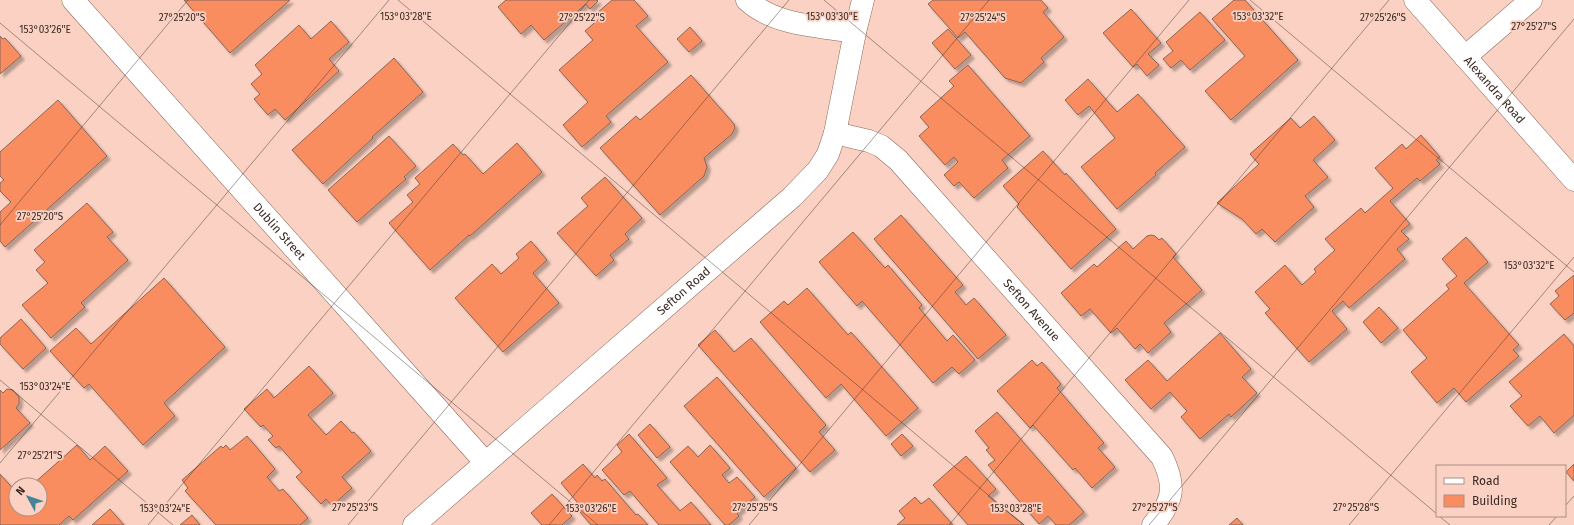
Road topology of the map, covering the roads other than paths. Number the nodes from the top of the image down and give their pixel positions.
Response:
1 (73, 0) edge
2 (747, 0) edge
3 (863, 0) edge
4 (1415, 0) edge
5 (1531, 0) edge
6 (854, 32) junction
7 (1465, 57) junction
8 (835, 133) junction
9 (1574, 180) edge
10 (485, 462) junction
11 (414, 525) edge
12 (1153, 525) edge

1 - 10 street, Dublin Street
2 - 6 street
3 - 6 street, Sefton Road
4 - 7 street, Alexandra Road
5 - 7 street
6 - 8 street, Sefton Road
7 - 9 street, Alexandra Road
8 - 10 street, Sefton Road
8 - 12 street, Sefton Avenue
10 - 11 street, Sefton Road

